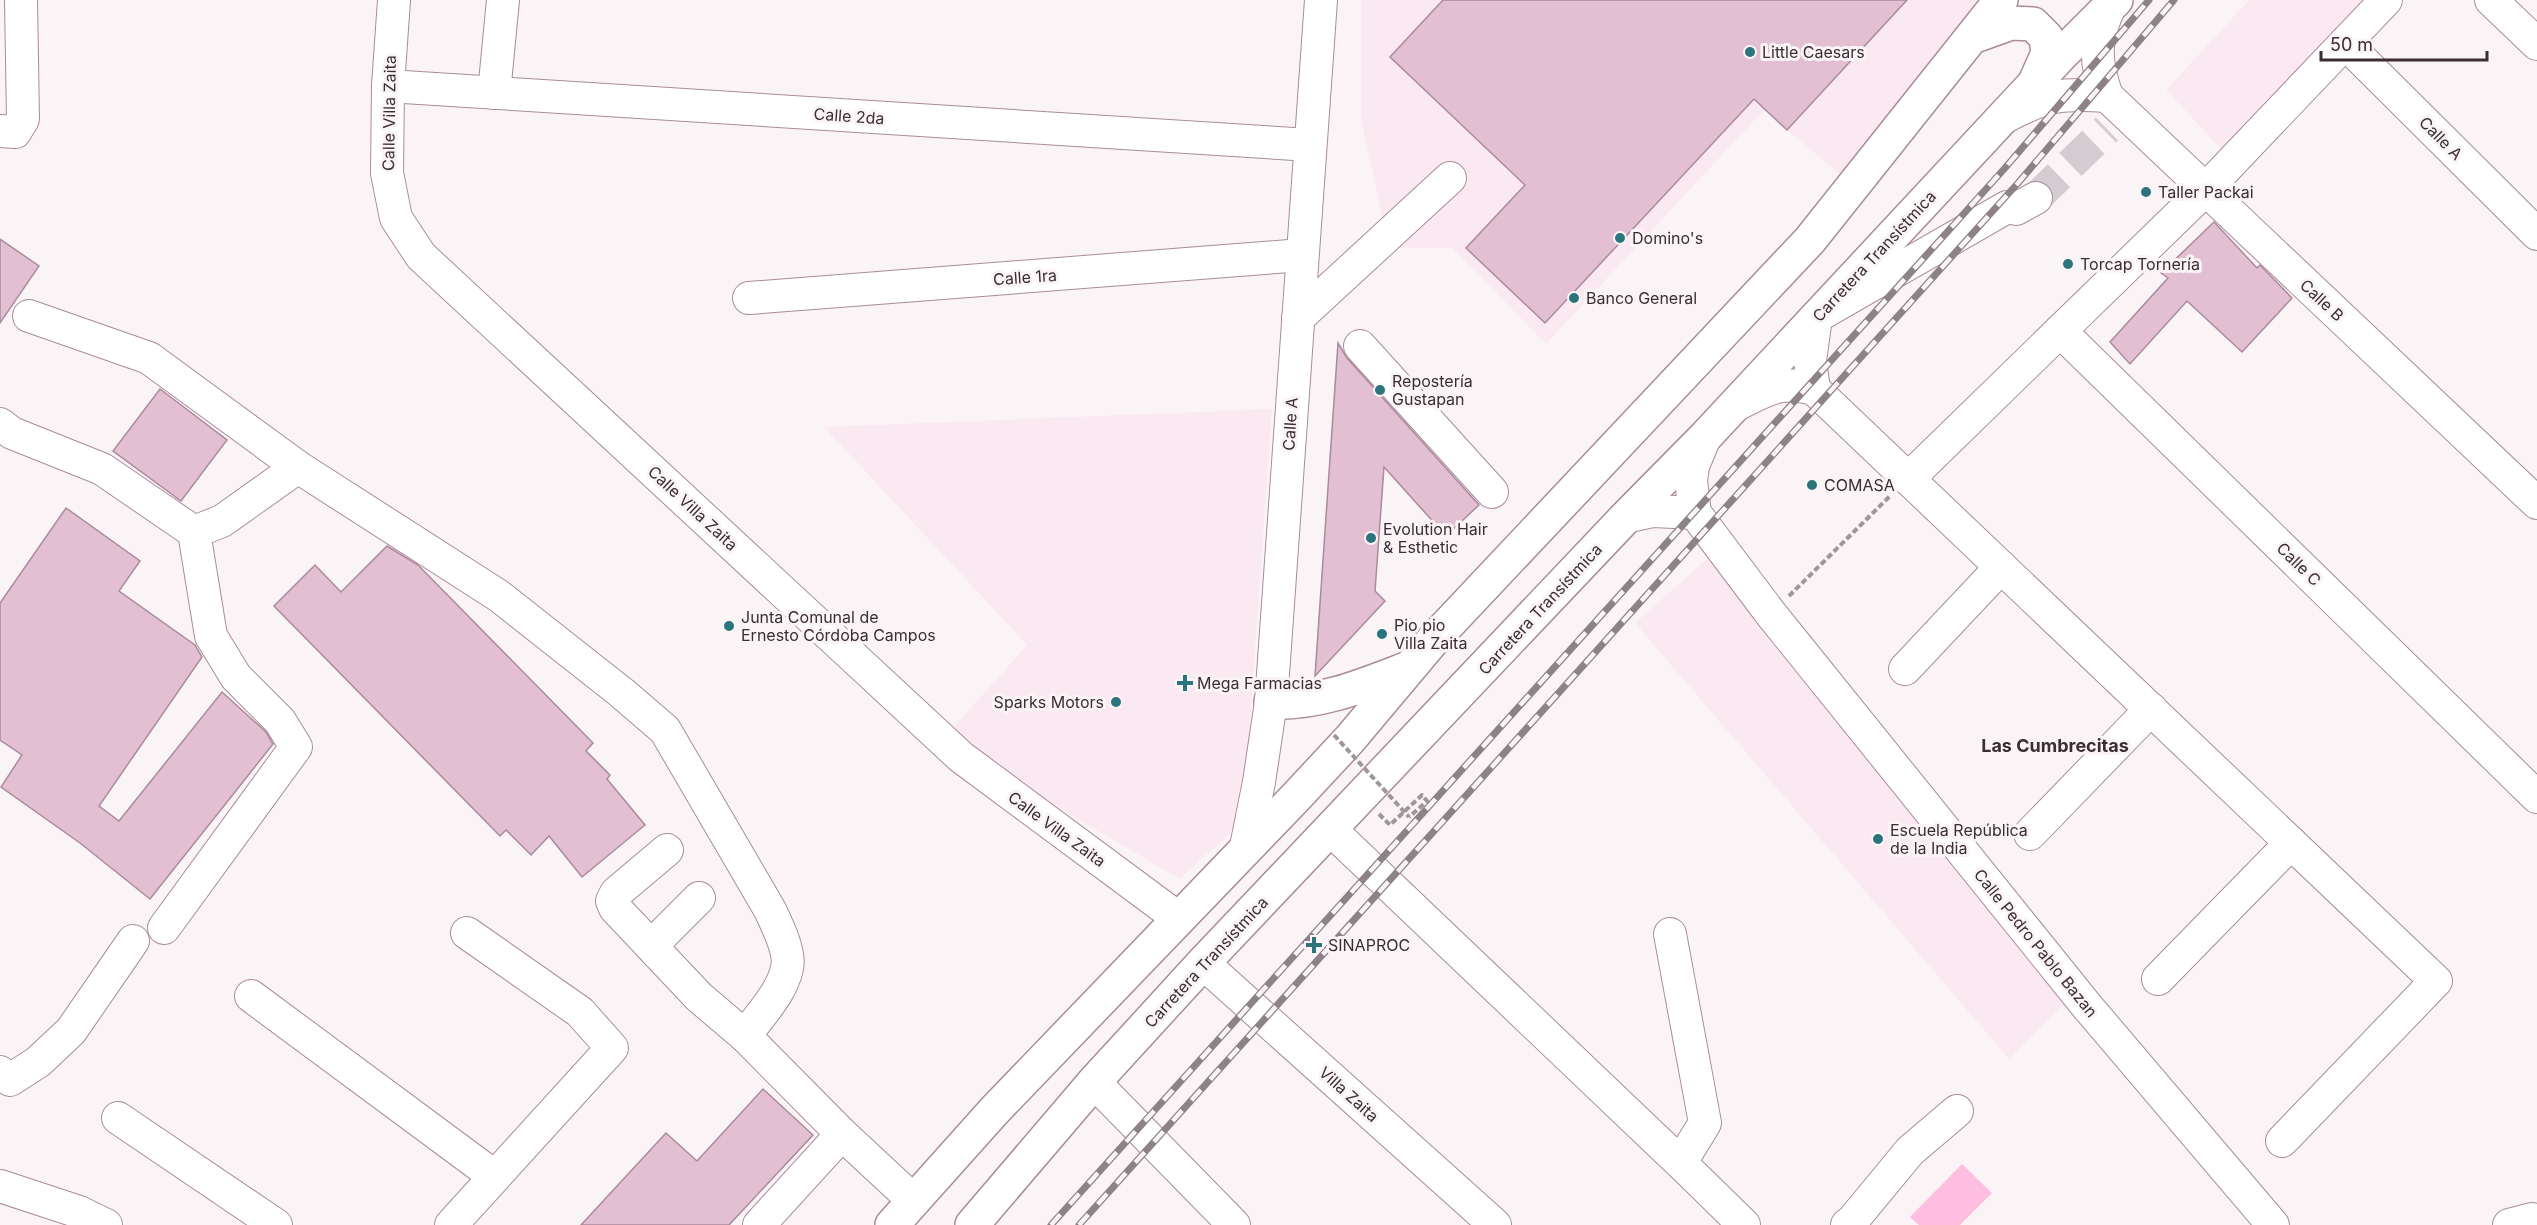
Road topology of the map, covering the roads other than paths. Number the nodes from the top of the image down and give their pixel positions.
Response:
1 (21, 0) edge
2 (394, 0) edge
3 (503, 0) edge
4 (1321, 0) edge
5 (2001, 0) edge
6 (2386, 0) edge
7 (2491, 0) edge
8 (2102, 1) edge
9 (1972, 38) junction
10 (2345, 43) junction
11 (2537, 44) edge
12 (2034, 84) junction
13 (388, 87) junction
14 (494, 93) junction
15 (2113, 112) junction
16 (2003, 117) junction
17 (0, 131) edge
18 (1310, 145) junction
19 (1450, 178) dead end
20 (2205, 190) junction
21 (2036, 198) tunnel mouth
22 (2537, 234) edge
23 (1302, 255) junction
24 (749, 298) dead end
25 (29, 316) dead end
26 (1816, 317) junction
27 (1298, 318) junction
28 (2060, 331) junction
29 (1360, 346) dead end
30 (1814, 389) junction
31 (1734, 406) junction
32 (0, 424) edge
33 (1705, 437) junction
34 (298, 466) junction
35 (1908, 478) junction
36 (1492, 492) dead end
37 (2537, 503) edge
38 (1695, 513) junction
39 (1626, 517) junction
40 (194, 532) junction
41 (2001, 567) junction
42 (1408, 669) junction
43 (1905, 669) dead end
44 (1271, 702) junction
45 (2151, 709) junction
46 (2535, 790) edge
47 (1331, 830) junction
48 (2030, 834) dead end
49 (2291, 843) junction
50 (1246, 847) junction
51 (667, 850) dead end
52 (699, 897) dead end
53 (1178, 918) junction
54 (164, 928) dead end
55 (467, 933) dead end
56 (1670, 934) dead end
57 (134, 941) dead end
58 (651, 946) junction
59 (1203, 963) junction
60 (2158, 979) dead end
61 (251, 996) dead end
62 (745, 1036) junction
63 (0, 1072) edge
64 (1094, 1082) junction
65 (1957, 1111) dead end
66 (118, 1118) dead end
67 (842, 1134) junction
68 (2282, 1141) dead end
69 (1681, 1162) junction
70 (494, 1176) junction
71 (0, 1186) edge
72 (914, 1201) junction
73 (2537, 1221) edge
74 (100, 1224) edge
75 (276, 1225) edge
76 (451, 1225) edge
77 (759, 1225) edge
78 (892, 1225) edge
79 (972, 1225) edge
80 (1234, 1225) edge
81 (1496, 1225) edge
82 (1744, 1225) edge
83 (1847, 1225) edge
84 (2273, 1225) edge
85 (2510, 1225) edge

1 - 17 street
2 - 13 street, Calle Villa Zaita
3 - 14 street
4 - 18 street, Calle A
5 - 9 main road
6 - 10 street
7 - 11 street
8 - 12 main road, Carretera Transístmica
8 - 15 street, Calle B
9 - 12 main road
9 - 42 main road
10 - 20 street
10 - 22 street, Calle A
12 - 16 main road, Carretera Transístmica
13 - 14 street, Calle 2da
13 - 53 street, Calle Villa Zaita
14 - 18 street, Calle 2da
15 - 16 street
15 - 20 street, Calle B
16 - 26 main road, Carretera Transístmica
18 - 23 street, Calle A
19 - 27 street
20 - 28 street
20 - 37 street, Calle B
21 - 26 street
23 - 24 street, Calle 1ra
23 - 27 street, Calle A
25 - 34 street
26 - 30 street
26 - 31 main road, Carretera Transístmica
27 - 44 street, Calle A
28 - 35 street
28 - 46 street, Calle C
29 - 36 street
30 - 31 street
30 - 35 street
31 - 33 main road, Carretera Transístmica
32 - 40 street
33 - 38 street, Calle Pedro Pablo Bazan
33 - 39 main road, Carretera Transístmica
34 - 40 street
34 - 62 street
35 - 41 street
38 - 39 street
38 - 84 street, Calle Pedro Pablo Bazan
39 - 47 main road, Carretera Transístmica
40 - 54 street
41 - 43 street
41 - 45 street
42 - 44 main road
42 - 50 main road
44 - 50 street, Calle A
45 - 48 street
45 - 49 street
47 - 59 main road, Carretera Transístmica
47 - 69 street
49 - 60 street
49 - 68 street
50 - 53 main road
51 - 58 street
52 - 58 street
53 - 72 main road
55 - 70 street
56 - 69 street
57 - 63 street
58 - 62 street
59 - 64 main road, Carretera Transístmica
59 - 81 street, Villa Zaita
61 - 70 street
62 - 67 street
64 - 79 main road, Carretera Transístmica
64 - 80 street
65 - 83 street
66 - 75 street
67 - 72 street
67 - 77 street
69 - 82 street
70 - 76 street
71 - 74 street
72 - 78 main road
73 - 85 street

